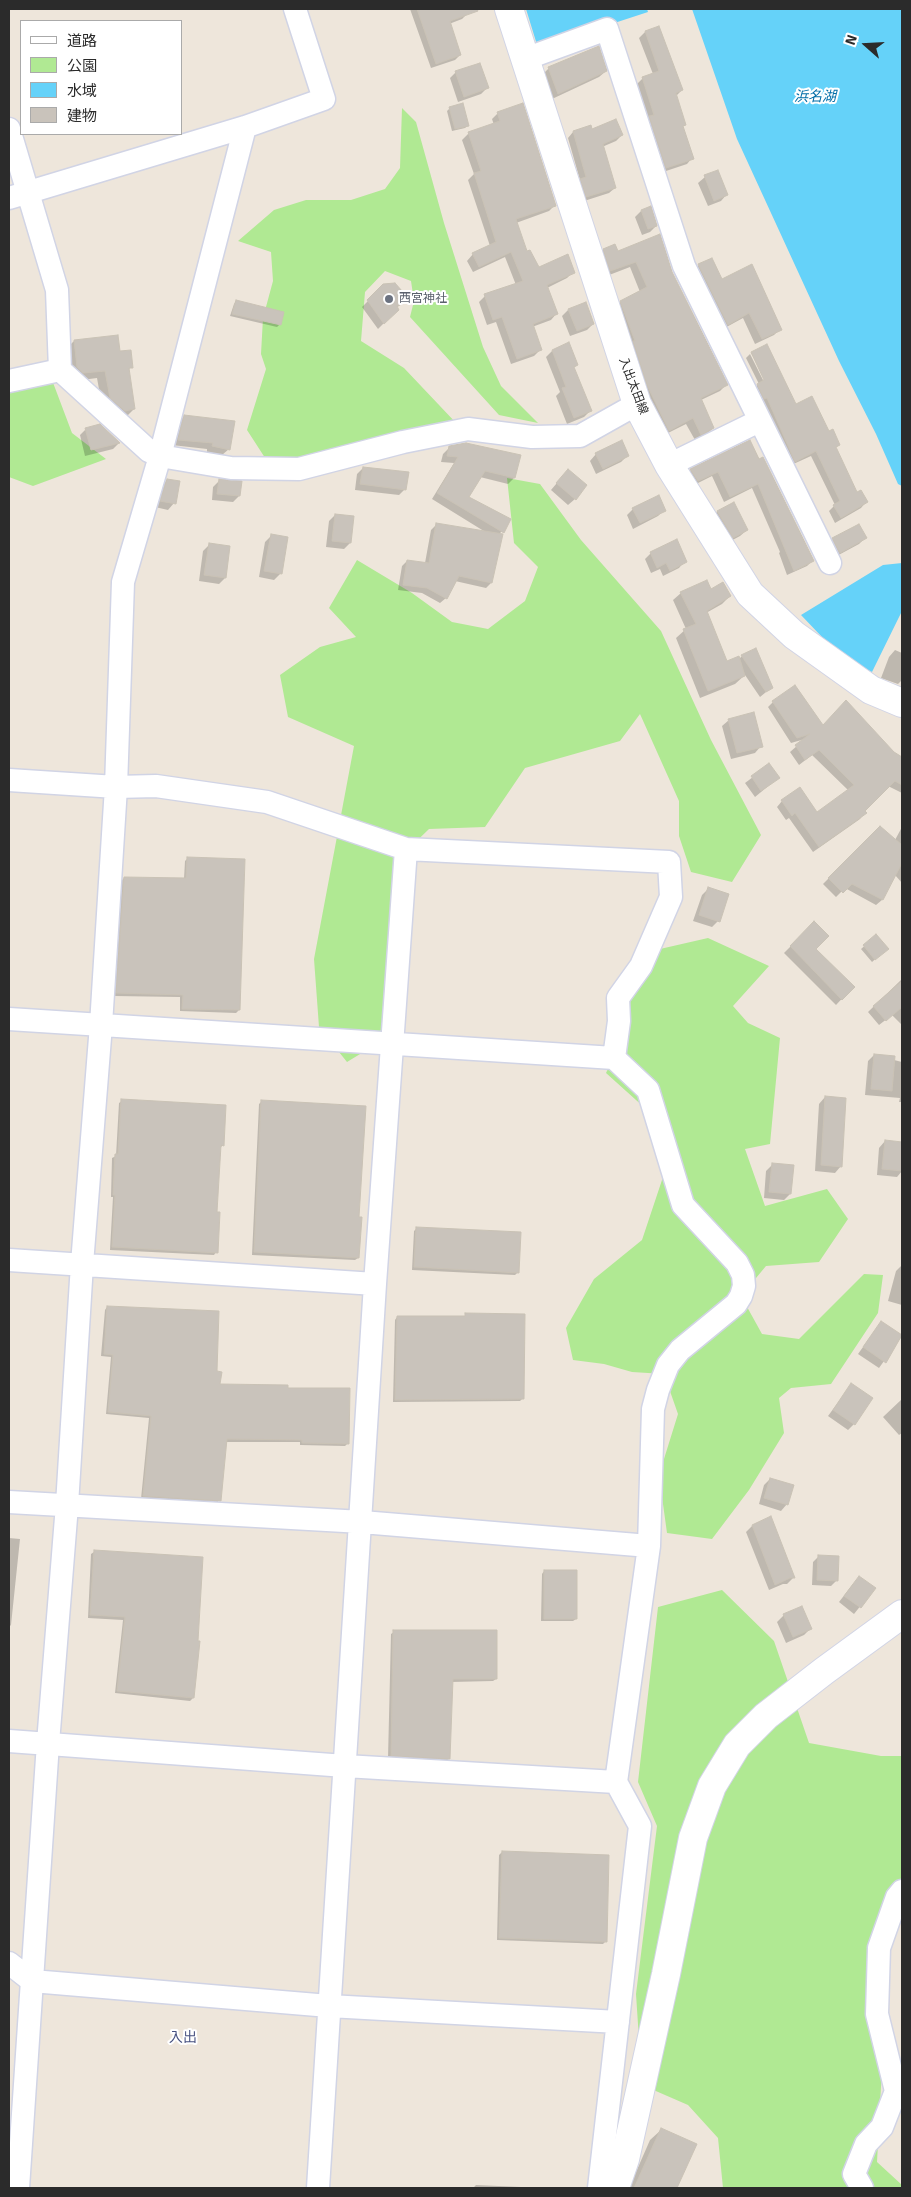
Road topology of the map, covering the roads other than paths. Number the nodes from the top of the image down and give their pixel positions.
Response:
1 (295, 9) edge
2 (509, 9) edge
3 (526, 60) junction
4 (245, 127) junction
5 (9, 130) edge
6 (19, 195) edge
7 (60, 370) junction
8 (9, 381) edge
9 (637, 404) junction
10 (759, 421) junction
11 (160, 456) junction
12 (669, 465) junction
13 (830, 563) dead end
14 (902, 703) edge
15 (9, 780) edge
16 (116, 787) junction
17 (406, 848) junction
18 (9, 1019) edge
19 (101, 1025) junction
20 (393, 1043) junction
21 (614, 1058) junction
22 (9, 1260) edge
23 (82, 1264) junction
24 (375, 1284) junction
25 (9, 1502) edge
26 (67, 1505) junction
27 (362, 1522) junction
28 (649, 1546) junction
29 (902, 1614) edge
30 (9, 1741) edge
31 (48, 1743) junction
32 (344, 1766) junction
33 (616, 1782) junction
34 (902, 1890) edge
35 (9, 1963) edge
36 (32, 1981) junction
37 (329, 2006) junction
38 (618, 2022) junction
39 (18, 2188) edge
40 (318, 2188) edge
41 (599, 2188) edge
42 (614, 2188) edge
43 (862, 2188) edge

1 - 4 street
2 - 3 main road, 入出太田線
3 - 9 main road, 入出太田線
3 - 10 street
4 - 6 street
4 - 11 street
5 - 6 street
6 - 7 street
7 - 8 street
7 - 11 street
9 - 11 street
9 - 12 main road, 入出太田線
10 - 12 street
10 - 13 street
11 - 16 street
12 - 14 main road, 入出太田線
15 - 16 street
16 - 17 street
16 - 19 street
17 - 20 street
17 - 21 street
18 - 19 street
19 - 20 street
19 - 23 street
20 - 21 street
20 - 24 street
21 - 28 street
22 - 23 street
23 - 24 street
23 - 26 street
24 - 27 street
25 - 26 street
26 - 27 street
26 - 31 street
27 - 28 street
27 - 32 street
28 - 33 street
29 - 42 main road
30 - 31 street
31 - 32 street
31 - 36 street
32 - 33 street
32 - 37 street
33 - 38 street
34 - 43 street
35 - 36 street
36 - 37 street
36 - 39 street
37 - 38 street
37 - 40 street
38 - 41 street

